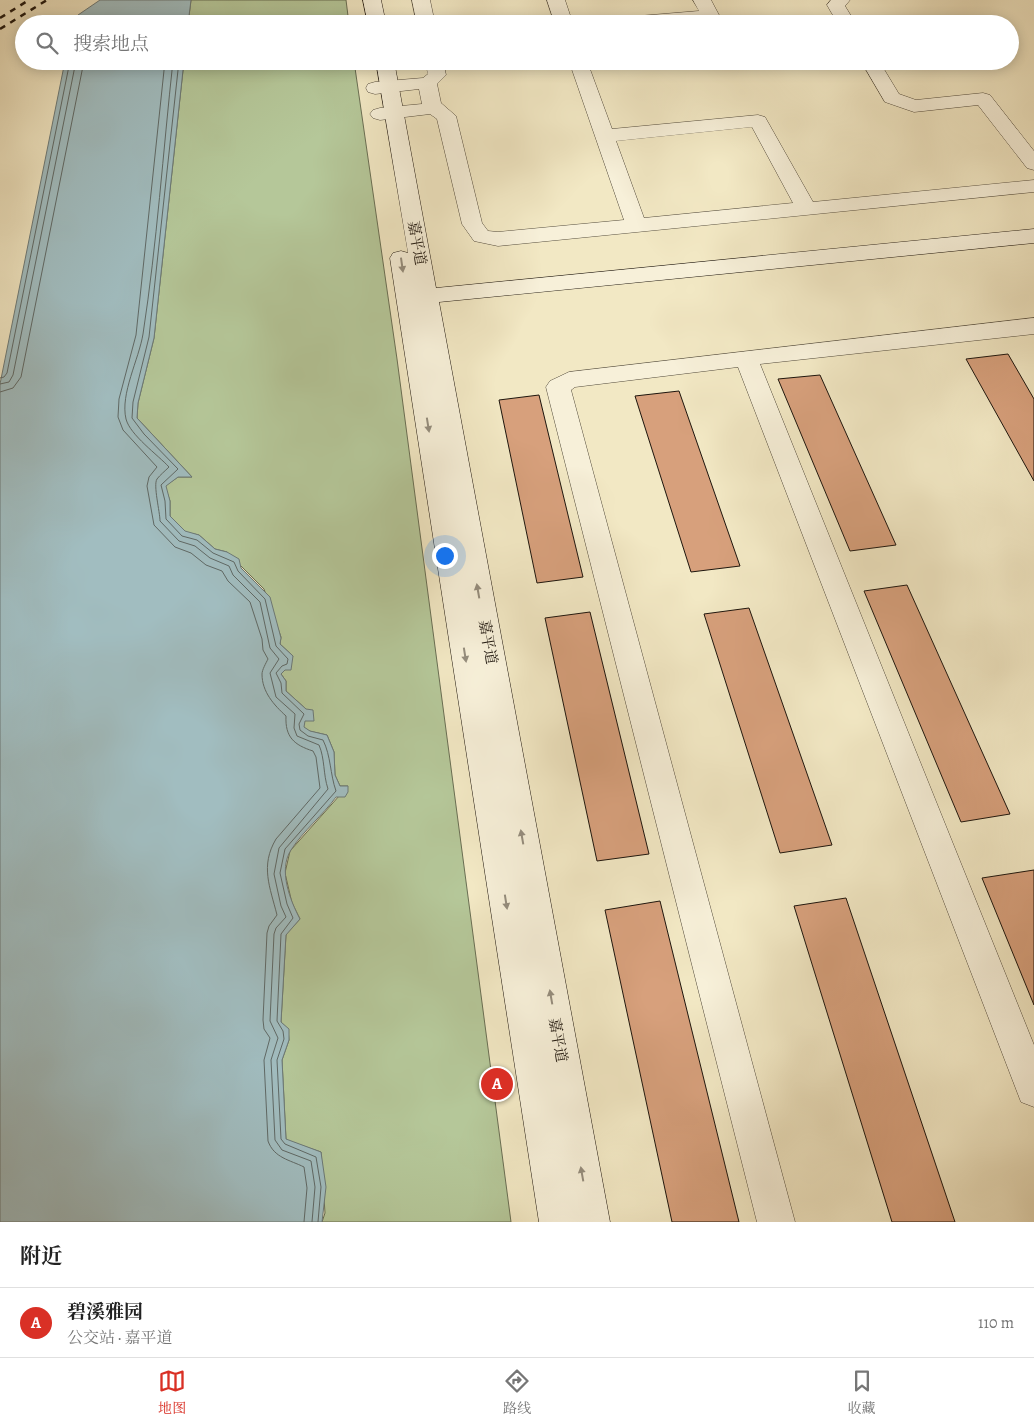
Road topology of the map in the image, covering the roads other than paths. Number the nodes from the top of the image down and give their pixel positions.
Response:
1 (360, 0) edge
2 (372, 0) edge
3 (421, 0) edge
4 (556, 0) edge
5 (702, 0) edge
6 (841, 0) edge
7 (362, 15) edge
8 (375, 15) edge
9 (424, 15) edge
10 (561, 15) edge
11 (710, 15) edge
12 (842, 15) edge
13 (374, 70) edge
14 (436, 70) edge
15 (581, 70) edge
16 (875, 70) edge
17 (428, 83) junction
18 (385, 93) edge
19 (433, 108) junction
20 (604, 136) junction
21 (1034, 164) edge
22 (1034, 186) edge
23 (806, 208) junction
24 (636, 225) junction
25 (1034, 236) edge
26 (416, 297) junction
27 (1034, 326) edge
28 (746, 358) junction
29 (1034, 1089) edge
30 (558, 1222) edge
31 (591, 1222) edge
32 (776, 1222) edge

1 - 7 street
2 - 8 street
3 - 9 street
4 - 10 street
5 - 11 street
6 - 12 street
13 - 18 street, 嘉平道
14 - 17 street
15 - 20 street
16 - 21 street
17 - 18 street
17 - 19 street
18 - 19 street
18 - 26 street, 嘉平道
19 - 24 street
20 - 23 street
20 - 24 street
22 - 23 street
23 - 24 street
25 - 26 street
26 -> 30 street, 嘉平道
31 -> 26 street, 嘉平道
27 - 28 street
28 - 29 street
28 - 32 street

